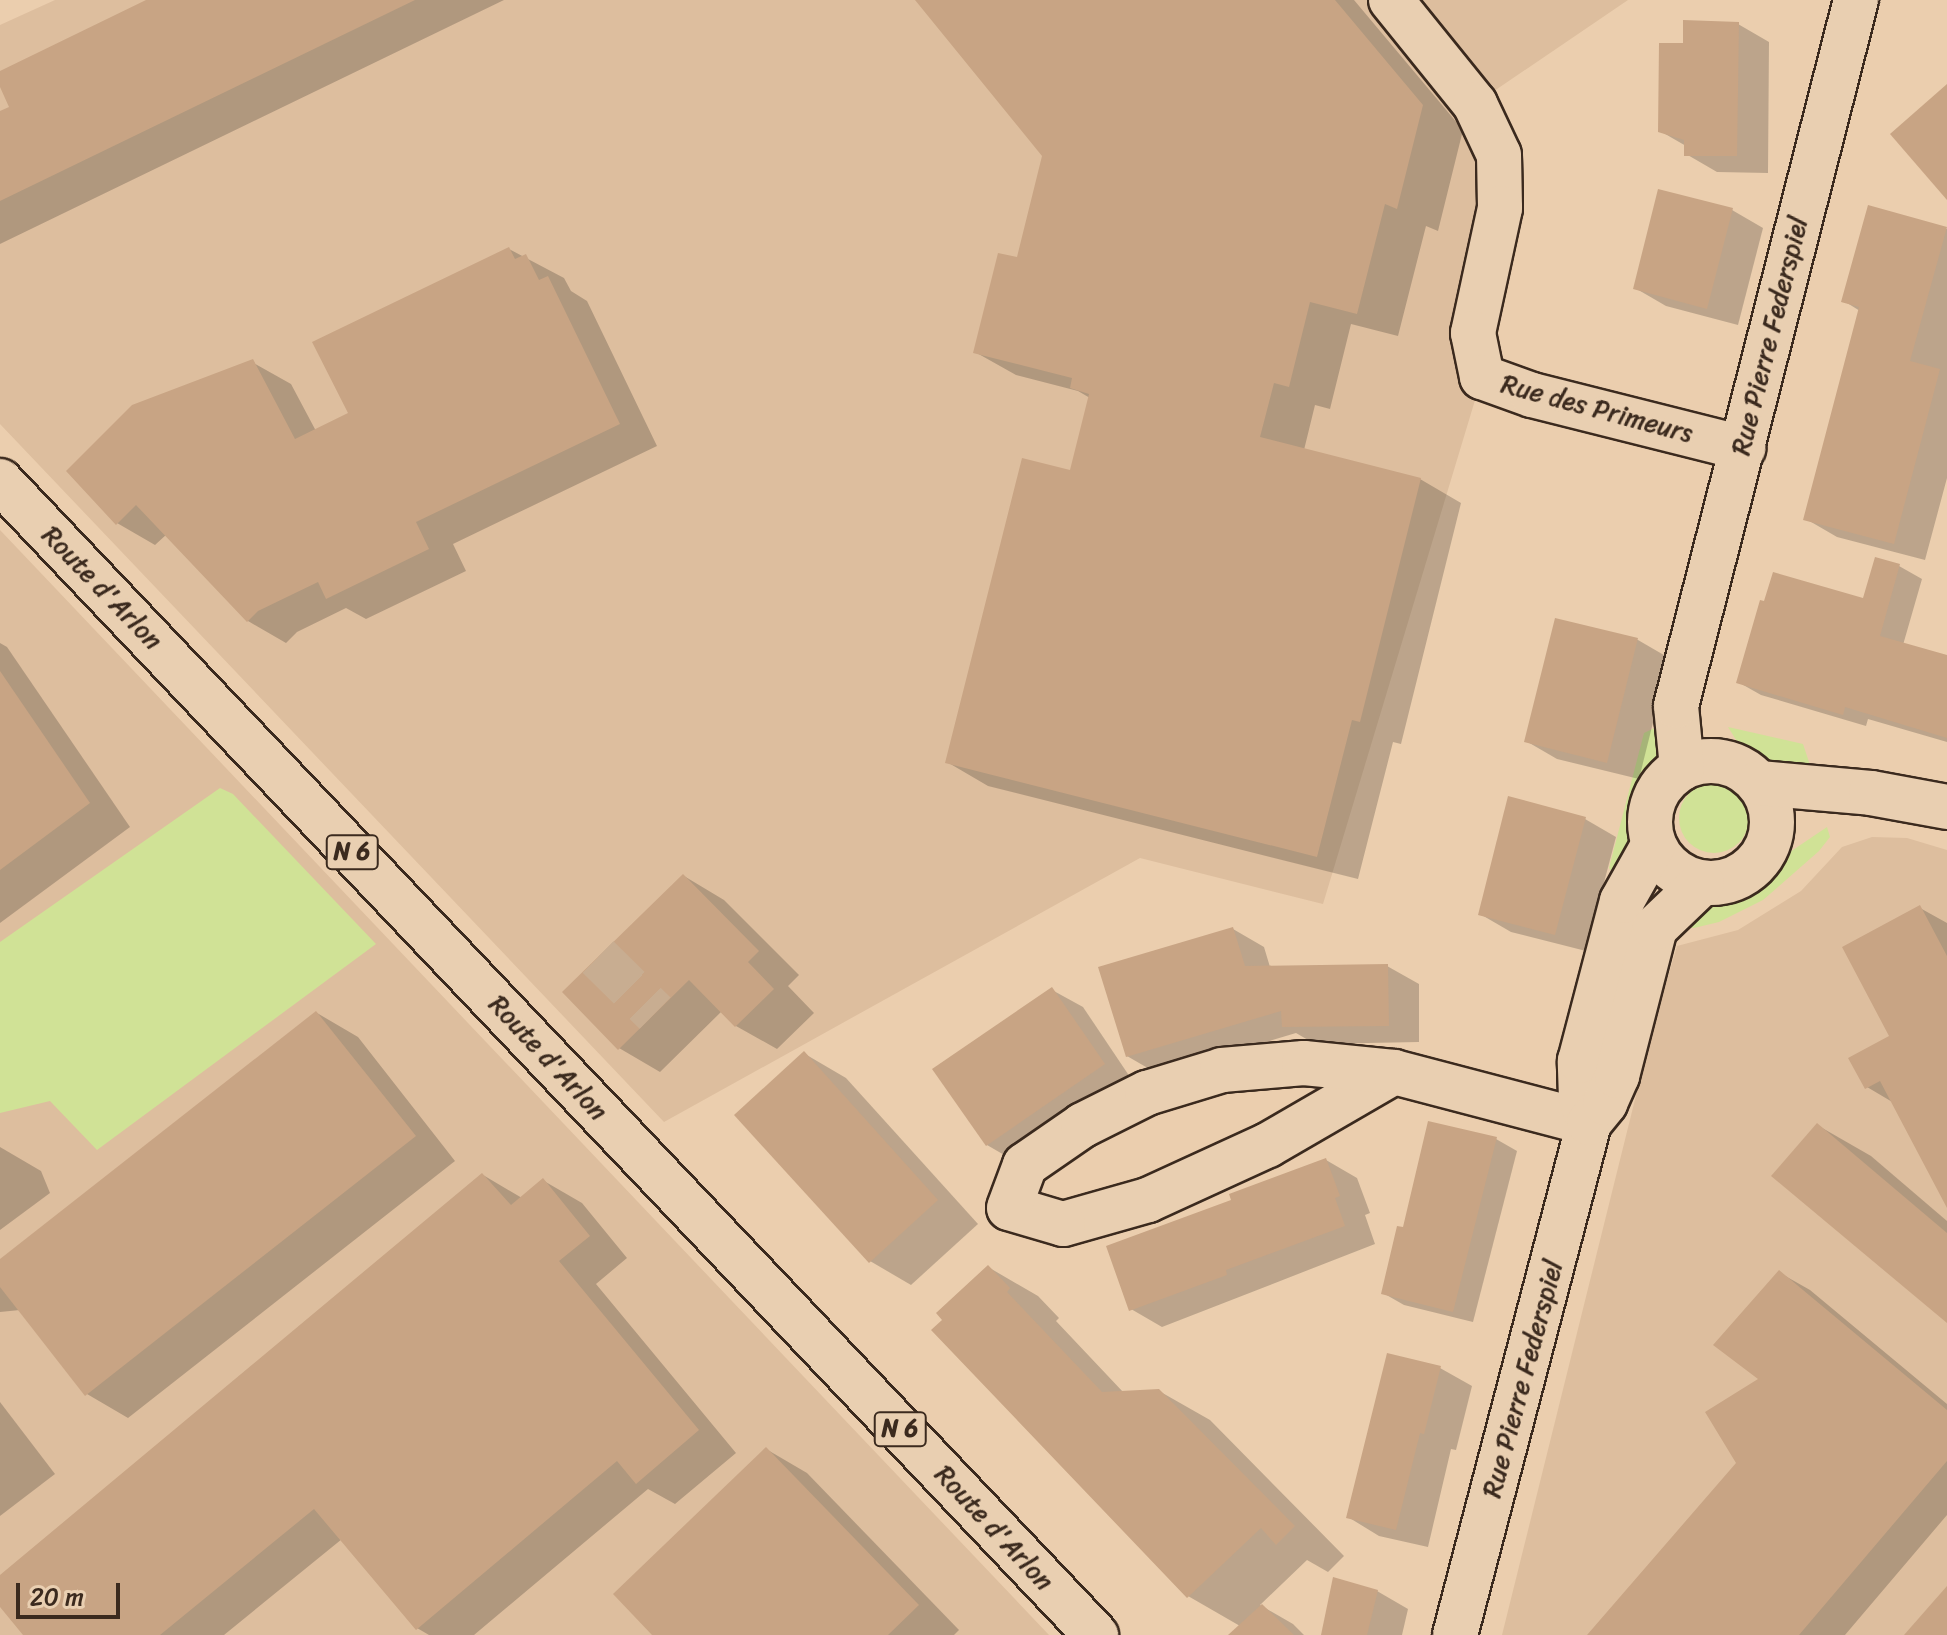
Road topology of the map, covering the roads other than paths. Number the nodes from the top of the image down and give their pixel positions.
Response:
1 (1391, 0) edge
2 (1856, 0) edge
3 (1743, 448) junction
4 (0, 481) edge
5 (1701, 764) junction
6 (1759, 783) junction
7 (1871, 793) junction
8 (1947, 807) edge
9 (1654, 844) junction
10 (1768, 847) junction
11 (1702, 883) junction
12 (1394, 1072) junction
13 (1589, 1123) junction
14 (1096, 1635) edge
15 (1455, 1635) edge

1 - 3 street, Rue des Primeurs
2 - 3 street, Rue Pierre Federspiel
3 - 5 street, Rue Pierre Federspiel
4 - 14 street, Route d'Arlon / N 6
5 - 6 street
5 - 9 street
6 - 7 street
6 - 10 street
7 - 8 street
7 - 10 street
9 - 11 street
9 - 13 street, Rue Pierre Federspiel
10 - 11 street
11 - 13 street, Rue Pierre Federspiel
12 - 12 street
12 - 13 street
13 - 15 street, Rue Pierre Federspiel

